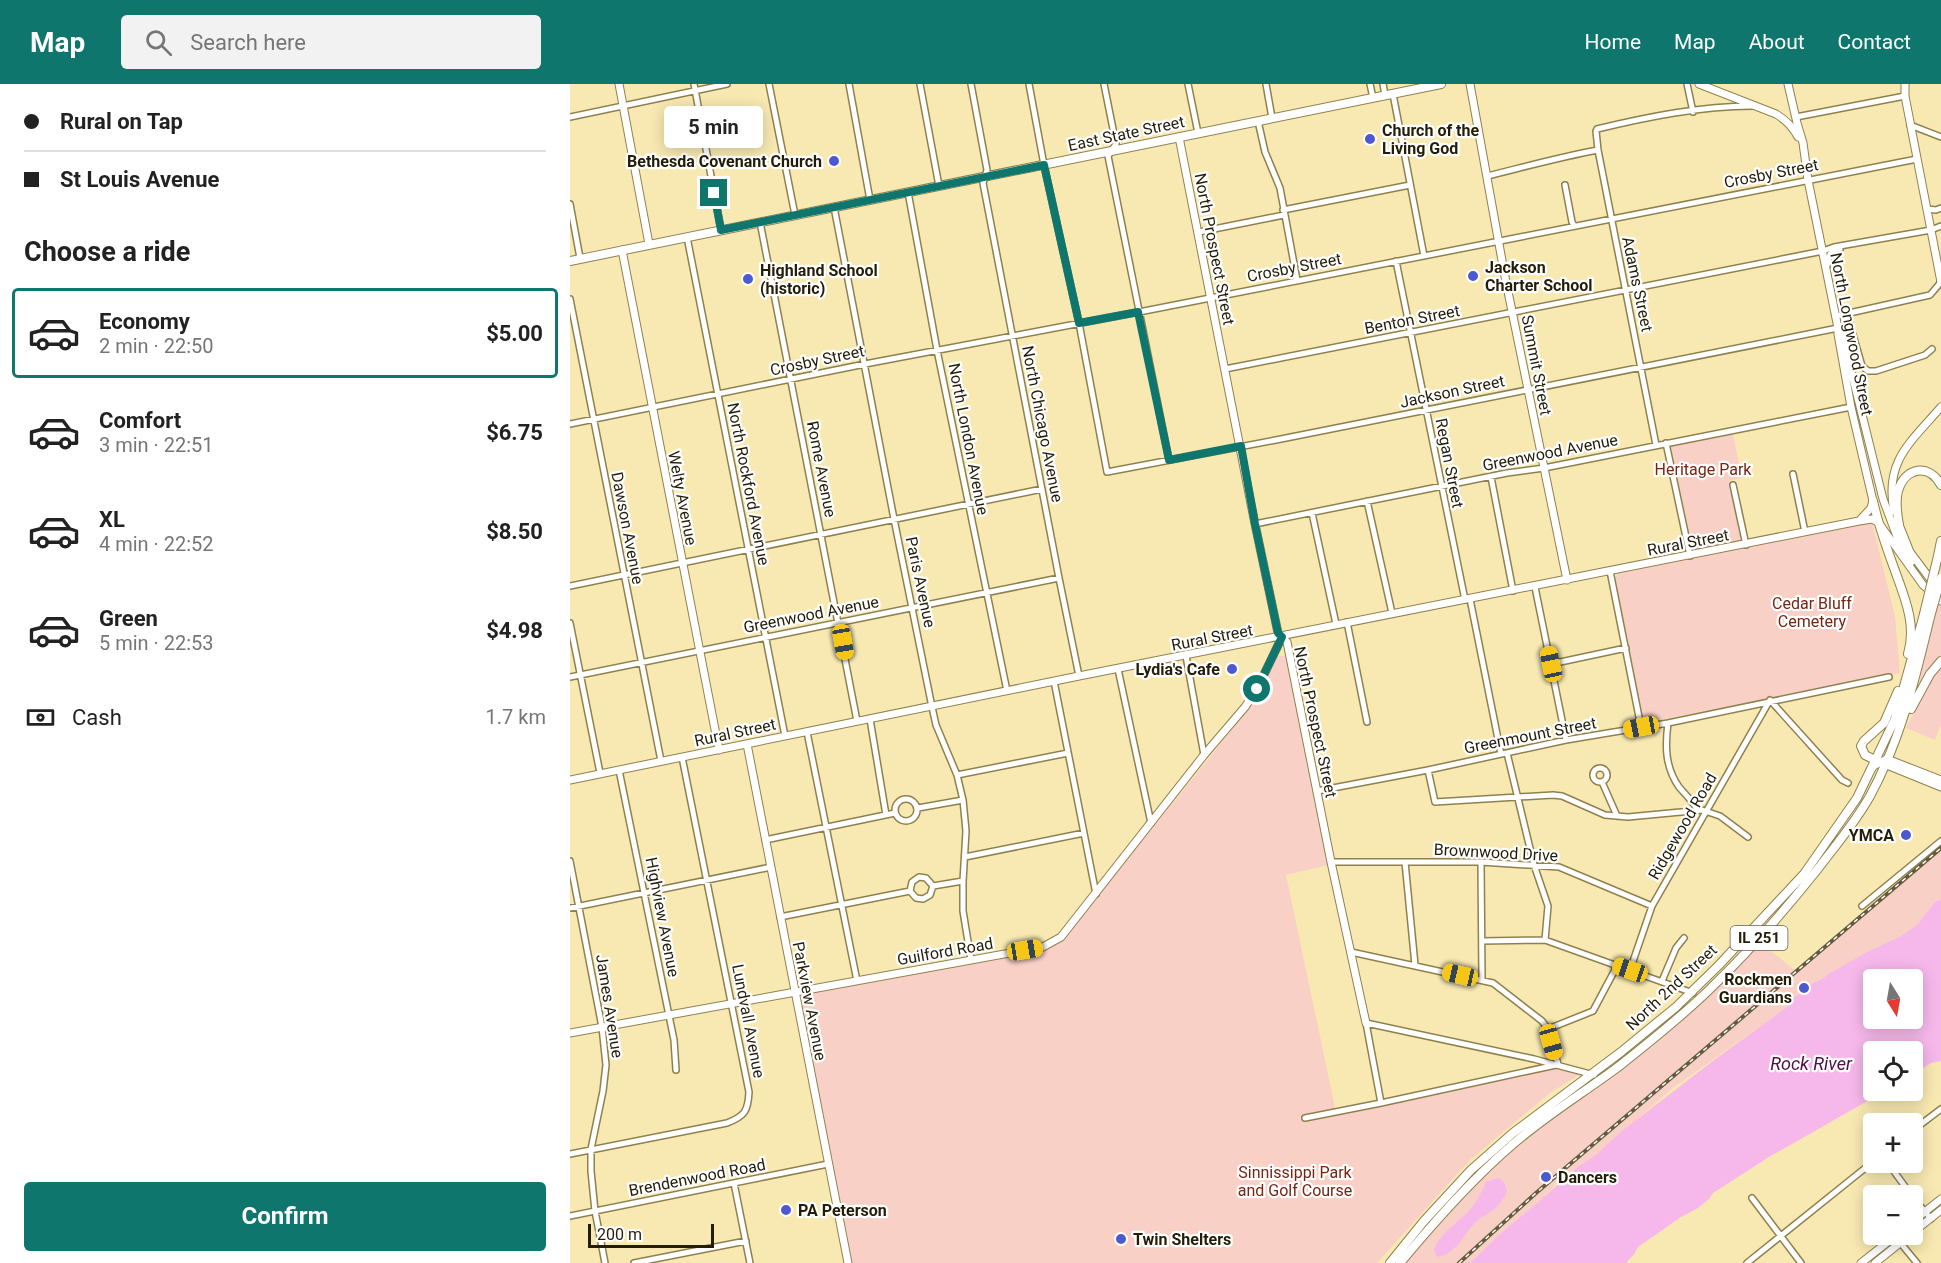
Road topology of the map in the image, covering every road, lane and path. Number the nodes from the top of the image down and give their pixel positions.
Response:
1 (619, 84) edge
2 (694, 84) edge
3 (727, 84) edge
4 (769, 84) edge
5 (849, 84) edge
6 (920, 84) edge
7 (971, 84) edge
8 (1029, 84) edge
9 (1104, 84) edge
10 (1188, 84) edge
11 (1266, 84) edge
12 (1370, 84) edge
13 (1383, 84) edge
14 (1441, 84) edge
15 (1470, 84) edge
16 (1687, 84) edge
17 (1699, 84) edge
18 (1788, 84) edge
19 (1905, 89) edge
20 (696, 92) junction
21 (1389, 95) junction
22 (1373, 98) junction
23 (623, 106) junction
24 (1754, 106) junction
25 (1693, 112) junction
26 (570, 117) edge
27 (1796, 117) junction
28 (1272, 118) junction
29 (1258, 121) junction
30 (1910, 125) junction
31 (1198, 133) junction
32 (1179, 137) junction
33 (1941, 137) edge
34 (1598, 150) junction
35 (1110, 153) junction
36 (1917, 159) junction
37 (1044, 165) junction
38 (1487, 176) junction
39 (1807, 176) junction
40 (986, 177) junction
41 (1410, 185) junction
42 (1565, 185) dead end
43 (939, 186) junction
44 (908, 192) junction
45 (870, 200) junction
46 (570, 204) edge
47 (834, 207) junction
48 (1927, 209) junction
49 (1938, 209) edge
50 (1284, 212) junction
51 (795, 215) junction
52 (1941, 217) edge
53 (1611, 218) junction
54 (760, 222) junction
55 (1574, 225) junction
56 (1941, 226) edge
57 (721, 230) junction
58 (1931, 230) junction
59 (1198, 231) junction
60 (687, 237) junction
61 (1499, 241) junction
62 (649, 244) junction
63 (1850, 246) junction
64 (622, 250) junction
65 (1822, 251) junction
66 (1424, 256) junction
67 (580, 258) junction
68 (570, 261) edge
69 (1396, 261) junction
70 (1826, 270) junction
71 (1297, 280) junction
72 (1941, 282) edge
73 (1626, 291) junction
74 (1211, 297) junction
75 (570, 299) edge
76 (1138, 312) junction
77 (1512, 313) junction
78 (1847, 314) junction
79 (1836, 316) junction
80 (1079, 323) junction
81 (1838, 328) junction
82 (1410, 333) junction
83 (1012, 335) junction
84 (1932, 349) dead end
85 (937, 350) junction
86 (865, 364) junction
87 (1641, 367) junction
88 (1225, 369) junction
89 (790, 380) junction
90 (1527, 389) junction
91 (718, 394) junction
92 (1851, 407) junction
93 (652, 408) junction
94 (1941, 408) edge
95 (1426, 410) junction
96 (593, 419) junction
97 (570, 424) edge
98 (1666, 443) junction
99 (1656, 445) junction
100 (1241, 446) junction
101 (1169, 460) junction
102 (1544, 468) junction
103 (1793, 474) dead end
104 (1491, 477) junction
105 (1733, 485) dead end
106 (1941, 485) edge
107 (1441, 486) junction
108 (1042, 489) junction
109 (1367, 501) junction
110 (1873, 501) junction
111 (968, 503) junction
112 (1312, 513) junction
113 (894, 519) junction
114 (1858, 521) junction
115 (1878, 522) junction
116 (1255, 524) junction
117 (1899, 525) junction
118 (1805, 532) junction
119 (821, 534) junction
120 (1941, 541) edge
121 (1746, 544) junction
122 (749, 550) junction
123 (1690, 556) junction
124 (682, 563) junction
125 (1610, 571) junction
126 (624, 576) junction
127 (1059, 578) junction
128 (1941, 578) edge
129 (1567, 580) junction
130 (570, 586) edge
131 (1535, 586) junction
132 (1513, 591) junction
133 (1941, 591) edge
134 (987, 593) junction
135 (1467, 599) junction
136 (1941, 601) edge
137 (912, 607) junction
138 (1392, 614) junction
139 (1927, 616) junction
140 (839, 622) junction
141 (1347, 622) junction
142 (570, 623) edge
143 (1336, 624) junction
144 (765, 636) junction
145 (1282, 637) junction
146 (1626, 648) junction
147 (699, 651) junction
148 (1186, 656) junction
149 (1941, 661) edge
150 (642, 662) junction
151 (1551, 664) junction
152 (1118, 669) junction
153 (580, 675) junction
154 (1079, 676) junction
155 (570, 677) edge
156 (1889, 677) dead end
157 (1054, 681) junction
158 (1899, 690) junction
159 (1007, 691) junction
160 (1770, 700) junction
161 (932, 706) junction
162 (870, 719) junction
163 (857, 721) junction
164 (1367, 722) dead end
165 (1668, 723) junction
166 (1641, 727) junction
167 (807, 732) junction
168 (785, 735) junction
169 (1566, 740) junction
170 (747, 744) junction
171 (1891, 749) junction
172 (719, 750) junction
173 (1068, 753) junction
174 (1504, 754) junction
175 (1204, 755) junction
176 (682, 758) junction
177 (661, 761) junction
178 (1882, 761) junction
179 (619, 770) junction
180 (1428, 770) junction
181 (600, 773) junction
182 (957, 775) junction
183 (570, 780) edge
184 (1941, 780) edge
185 (1602, 782) dead end
186 (1848, 783) dead end
187 (1941, 786) edge
188 (1317, 791) junction
189 (1517, 797) junction
190 (963, 800) junction
191 (918, 808) junction
192 (1697, 809) junction
193 (1707, 811) junction
194 (895, 813) junction
195 (886, 815) junction
196 (1617, 816) junction
197 (1151, 825) junction
198 (826, 827) junction
199 (1084, 833) junction
200 (1748, 837) dead end
201 (765, 840) junction
202 (1941, 841) edge
203 (965, 857) junction
204 (570, 861) edge
205 (1331, 862) junction
206 (1405, 862) junction
207 (1481, 862) junction
208 (1534, 865) junction
209 (771, 867) junction
210 (707, 880) junction
211 (963, 881) junction
212 (933, 886) junction
213 (910, 891) junction
214 (644, 892) junction
215 (1096, 894) junction
216 (842, 904) junction
217 (579, 906) junction
218 (1652, 906) junction
219 (1862, 906) dead end
220 (570, 908) edge
221 (780, 917) junction
222 (1684, 938) dead end
223 (1482, 940) junction
224 (1545, 940) junction
225 (1351, 952) junction
226 (971, 960) junction
227 (1415, 965) junction
228 (1617, 966) junction
229 (1630, 970) junction
230 (1482, 980) junction
231 (856, 981) junction
232 (1662, 981) junction
233 (1691, 992) junction
234 (794, 993) junction
235 (1699, 999) junction
236 (732, 1004) junction
237 (669, 1015) junction
238 (1366, 1023) junction
239 (602, 1027) junction
240 (1548, 1029) junction
241 (570, 1033) edge
242 (1558, 1064) junction
243 (676, 1070) dead end
244 (1595, 1077) junction
245 (1381, 1103) junction
246 (1941, 1109) edge
247 (1305, 1118) dead end
248 (1923, 1123) edge
249 (591, 1149) junction
250 (570, 1154) edge
251 (828, 1164) junction
252 (1863, 1170) edge
253 (734, 1183) junction
254 (1752, 1198) dead end
255 (1941, 1199) edge
256 (1923, 1210) edge
257 (1941, 1210) edge
258 (595, 1211) junction
259 (1925, 1212) junction
260 (570, 1216) edge
261 (1931, 1219) junction
262 (1923, 1225) edge
263 (1781, 1236) junction
264 (746, 1240) junction
265 (1888, 1245) edge
266 (1892, 1245) edge
267 (1903, 1245) edge
268 (605, 1263) edge
269 (634, 1263) edge
270 (750, 1263) edge
271 (848, 1263) edge
272 (1390, 1263) edge
273 (1400, 1263) edge
274 (1747, 1263) edge
275 (1802, 1263) edge
276 (1861, 1263) edge
277 (1875, 1263) edge
278 (1917, 1263) edge

1 - 23 street
2 - 20 street
3 - 20 street
4 - 51 street
5 - 45 street
6 - 43 street
7 - 40 street, North Chicago Avenue
8 - 37 street
9 - 35 street
10 - 31 street
11 - 28 street
12 - 22 street
13 - 21 street
14 - 21 main road, East State Street
15 - 38 street, Summit Street
16 - 25 street
17 - 24 street, North Longwood Street
18 - 27 street, North Longwood Street
19 - 27 street
19 - 30 street
20 - 23 street
20 - 57 street
21 - 22 main road, East State Street
21 - 41 street
22 - 28 main road, East State Street
23 - 26 street
23 - 62 street
24 - 25 street
24 - 39 street, North Longwood Street
25 - 34 street, Adams Street
27 - 39 street, North Longwood Street
28 - 29 main road, East State Street
29 - 31 main road, East State Street
29 - 50 street
30 - 33 street
30 - 36 street
31 - 32 main road, East State Street
32 - 35 main road, East State Street
32 - 59 street, North Prospect Street
34 - 38 street
34 - 53 street, Adams Street
35 - 37 main road, East State Street
35 - 76 street
36 - 39 street, Crosby Street
36 - 48 street
37 - 40 main road, East State Street
37 - 80 street
38 - 61 street, Summit Street
39 - 53 street, Crosby Street
39 - 65 street, North Longwood Street
40 - 43 main road, East State Street
40 - 83 street, North Chicago Avenue
41 - 50 street
41 - 66 street
42 - 55 street
43 - 44 main road, East State Street
44 - 45 main road, East State Street
44 - 85 street, North London Avenue
45 - 47 main road, East State Street
46 - 67 street
47 - 51 main road, East State Street
47 - 86 street, Paris Avenue
48 - 49 street
48 - 58 street
49 - 52 street
50 - 59 street
50 - 71 street
51 - 54 main road, East State Street
53 - 55 street, Crosby Street
53 - 73 street, Adams Street
54 - 57 main road, East State Street
54 - 89 street, Rome Avenue
55 - 61 street, Crosby Street
56 - 58 street, Benton Street
57 - 60 main road, East State Street
58 - 63 street, Benton Street
58 - 72 street
59 - 74 street, North Prospect Street
60 - 62 main road, East State Street
60 - 91 street, North Rockford Avenue
61 - 66 street, Crosby Street
61 - 77 street, Summit Street
62 - 64 main road, East State Street
63 - 65 street, Benton Street
63 - 70 street, Benton Street
64 - 67 main road, East State Street
64 - 93 street, Welty Avenue
65 - 70 street, North Longwood Street
65 - 73 street, Benton Street
66 - 69 street, Crosby Street
67 - 68 main road, East State Street
69 - 71 street, Crosby Street
69 - 82 street, Regan Street
70 - 79 street, North Longwood Street
71 - 74 street, Crosby Street
72 - 78 street
73 - 77 street, Benton Street
73 - 87 street, Adams Street
74 - 76 street, Crosby Street
74 - 88 street, North Prospect Street
75 - 96 street, Dawson Avenue
76 - 80 street, Crosby Street
76 - 101 street
77 - 82 street, Benton Street
77 - 90 street, Summit Street
78 - 79 street
78 - 84 street
79 - 81 street, North Longwood Street
80 - 83 street, Crosby Street
80 - 101 street, Jackson Street
81 - 87 street, Jackson Street
81 - 92 street, North Longwood Street
81 - 136 street
82 - 88 street, Benton Street
82 - 95 street, Regan Street
83 - 85 street, Crosby Street
83 - 108 street, North Chicago Avenue
85 - 86 street, Crosby Street
85 - 111 street, North London Avenue
86 - 89 street, Crosby Street
86 - 113 street, Paris Avenue
87 - 90 street, Jackson Street
87 - 99 street, Adams Street
88 - 100 street, North Prospect Street
89 - 91 street, Crosby Street
89 - 119 street, Rome Avenue
90 - 95 street, Jackson Street
90 - 102 street, Summit Street
91 - 93 street, Crosby Street
91 - 122 street, North Rockford Avenue
92 - 98 street, Greenwood Avenue
92 - 110 street, North Longwood Street
93 - 96 street, Crosby Street
93 - 124 street, Welty Avenue
94 - 117 street
95 - 100 street, Jackson Street
95 - 107 street, Regan Street
96 - 97 street, Crosby Street
96 - 126 street, Dawson Avenue
98 - 99 street, Greenwood Avenue
98 - 123 street
99 - 102 street, Greenwood Avenue
100 - 101 street, Jackson Street
100 - 116 street, North Prospect Street
102 - 104 street, Greenwood Avenue
102 - 129 street, Summit Street
103 - 118 street
104 - 107 street, Greenwood Avenue
104 - 132 street
105 - 121 street
106 - 117 main road
107 - 109 street, Greenwood Avenue
107 - 135 street, Regan Street
108 - 111 street
108 - 127 street, North Chicago Avenue
109 - 112 street, Greenwood Avenue
109 - 138 street
110 - 114 street
110 - 115 main road
111 - 113 street
111 - 134 street, North London Avenue
112 - 116 street, Greenwood Avenue
112 - 143 street
113 - 119 street
113 - 137 street, Paris Avenue
114 - 115 street, Rural Street
114 - 118 street, Rural Street
115 - 136 street
115 - 158 main road
116 - 145 street, North Prospect Street
117 - 133 street
118 - 121 street, Rural Street
119 - 122 street
119 - 140 street, Rome Avenue
120 - 139 main road, North 2nd Street / IL 251, bridge
121 - 123 street, Rural Street
122 - 124 street
122 - 144 street, North Rockford Avenue
123 - 125 street, Rural Street
124 - 126 street
124 - 147 street, Welty Avenue
125 - 129 street, Rural Street
125 - 146 street
126 - 130 street
126 - 150 street, Dawson Avenue
127 - 134 street, Greenwood Avenue
127 - 154 street, North Chicago Avenue
128 - 139 main road, North 2nd Street / IL 251, bridge
129 - 131 street, Rural Street
131 - 132 street, Rural Street
131 - 151 street
132 - 135 street, Rural Street
134 - 137 street, Greenwood Avenue
134 - 159 street, North London Avenue
135 - 138 street, Rural Street
135 - 174 street, Regan Street
137 - 140 street, Greenwood Avenue
137 - 161 street, Paris Avenue
138 - 141 street, Rural Street
139 - 171 main road, North 2nd Street / IL 251
139 - 178 main road, North 2nd Street / IL 251
140 - 144 street, Greenwood Avenue
140 - 163 street, Rome Avenue
141 - 143 street, Rural Street
141 - 164 street
142 - 153 street
143 - 145 street, Rural Street
144 - 147 street, Greenwood Avenue
144 - 168 street, North Rockford Avenue
145 - 148 street, Rural Street
145 - 175 street, Guilford Road
145 - 188 street, North Prospect Street
146 - 151 street
146 - 166 street
147 - 150 street, Greenwood Avenue
147 - 172 street, Welty Avenue
148 - 152 street, Rural Street
148 - 175 street
149 - 171 main road
150 - 153 street, Greenwood Avenue
150 - 177 street, Dawson Avenue
151 - 169 street
152 - 154 street, Rural Street
152 - 197 street
153 - 155 street, Greenwood Avenue
153 - 181 street
154 - 157 street, Rural Street
156 - 160 street, Greenmount Street
157 - 159 street, Rural Street
157 - 173 street
158 - 178 main road
158 - 178 main road
159 - 161 street, Rural Street
160 - 165 street, Greenmount Street
160 - 186 street
160 - 193 street, Ridgewood Road
161 - 162 street, Rural Street
161 - 182 street, Paris Avenue
162 - 163 street, Rural Street
162 - 195 street
163 - 167 street, Rural Street
165 - 166 street, Greenmount Street
165 - 192 street
166 - 169 street, Greenmount Street
167 - 168 street, Rural Street
167 - 198 street
168 - 170 street, Rural Street
169 - 174 street, Greenmount Street
170 - 172 street, Rural Street
170 - 201 street, Parkview Avenue
171 - 178 main road, North 2nd Street / IL 251
172 - 176 street, Rural Street
173 - 182 street
173 - 199 street
174 - 180 street, Greenmount Street
174 - 189 street, Regan Street
175 - 197 street, Guilford Road
176 - 177 street, Rural Street
176 - 210 street, Lundvall Avenue
177 - 179 street, Rural Street
178 - 184 street
178 - 187 street
178 - 233 main road, North 2nd Street / IL 251
178 - 235 main road, North 2nd Street / IL 251
179 - 181 street, Rural Street
179 - 214 street, Highview Avenue
180 - 188 street, Greenmount Street
180 - 189 street
181 - 183 street, Rural Street
182 - 190 street, Paris Avenue
185 - 196 street
188 - 205 street, North Prospect Street
189 - 196 street
189 - 208 street, Regan Street
190 - 191 street
190 - 203 street, Paris Avenue
191 - 194 street
191 - 194 street
192 - 193 street
192 - 196 street
193 - 200 street
193 - 218 street, Ridgewood Road
194 - 195 street
195 - 198 street
197 - 215 street, Guilford Road
198 - 201 street
198 - 216 street
199 - 203 street
199 - 215 street
201 - 209 street, Parkview Avenue
202 - 219 street
203 - 211 street, Paris Avenue
204 - 217 street, James Avenue
205 - 206 street, Brownwood Drive
205 - 225 street, North Prospect Street
206 - 207 street, Brownwood Drive
206 - 227 street
207 - 208 street, Brownwood Drive
207 - 223 street
208 - 218 street, Brownwood Drive
208 - 224 street, Regan Street
209 - 210 street
209 - 221 street, Parkview Avenue
210 - 214 street
210 - 236 street, Lundvall Avenue
211 - 212 street
211 - 226 street, Paris Avenue
212 - 213 street
212 - 213 street
213 - 216 street
214 - 217 street
214 - 237 street, Highview Avenue
215 - 226 street, Guilford Road
216 - 221 street
216 - 231 street
217 - 220 street
217 - 239 street, James Avenue
218 - 229 street, Ridgewood Road
221 - 234 street, Parkview Avenue
222 - 232 street
223 - 224 street
223 - 230 street
224 - 228 street
225 - 227 street
225 - 238 street, North Prospect Street
226 - 231 street, Guilford Road
227 - 230 street
228 - 229 street
228 - 240 street
229 - 232 street
230 - 240 street
231 - 234 street, Guilford Road
232 - 233 street
233 - 235 street
233 - 244 main road, North 2nd Street / IL 251
234 - 236 street, Guilford Road
234 - 251 street, Parkview Avenue
235 - 244 main road, North 2nd Street / IL 251
236 - 237 street, Guilford Road
236 - 249 street, Lundvall Avenue
237 - 239 street, Guilford Road
237 - 243 street, Highview Avenue
238 - 242 street
238 - 245 street, North Prospect Street
239 - 241 street, Guilford Road
239 - 249 street, James Avenue
240 - 242 street
242 - 244 street
242 - 245 street
244 - 272 main road, North 2nd Street / IL 251
244 - 273 main road, North 2nd Street / IL 251
245 - 247 street
246 - 248 street
249 - 250 street, Lundvall Avenue
249 - 258 street, James Avenue
251 - 253 street, Brendenwood Road
251 - 271 street, Parkview Avenue
252 - 263 street
253 - 258 street, Brendenwood Road
253 - 264 street
254 - 263 street
255 - 259 street
256 - 259 street
257 - 261 street
258 - 260 street, Brendenwood Road
258 - 268 street, James Avenue
259 - 261 street
261 - 262 street
263 - 274 street
263 - 275 street
264 - 269 street
264 - 270 street
265 - 276 street
266 - 277 street
267 - 278 street

